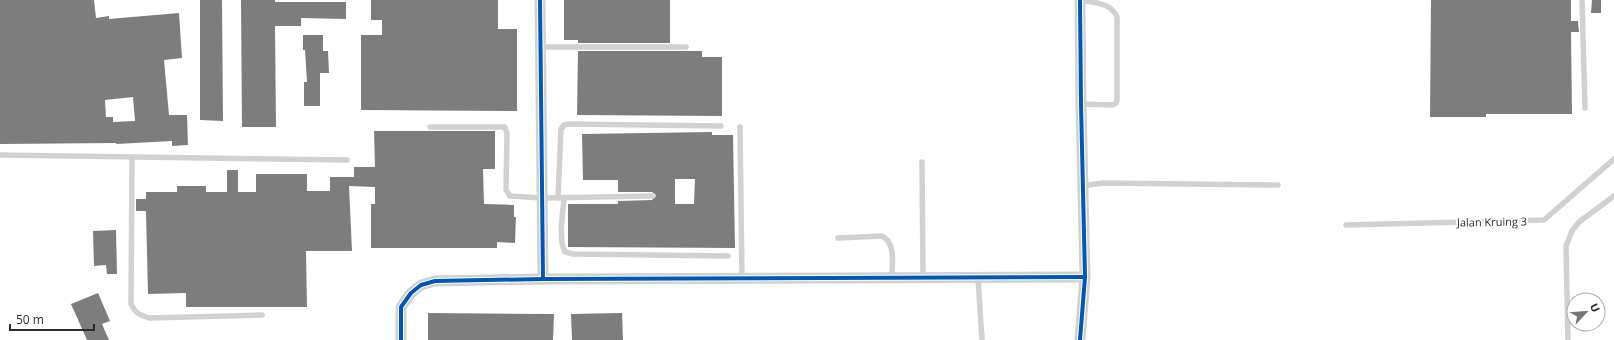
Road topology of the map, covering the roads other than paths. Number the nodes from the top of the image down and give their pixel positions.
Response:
1 (540, 0) edge
2 (1080, 0) edge
3 (1582, 0) edge
4 (540, 47) junction
5 (686, 47) dead end
6 (1080, 104) junction
7 (1585, 108) dead end
8 (721, 126) dead end
9 (430, 127) dead end
10 (740, 127) dead end
11 (0, 155) edge
12 (132, 158) junction
13 (1614, 159) edge
14 (347, 160) dead end
15 (922, 162) dead end
16 (1278, 185) dead end
17 (1083, 186) junction
18 (652, 196) dead end
19 (1614, 196) edge
20 (542, 198) junction
21 (561, 198) junction
22 (1346, 225) dead end
23 (838, 238) dead end
24 (728, 256) dead end
25 (742, 278) junction
26 (892, 278) junction
27 (923, 278) junction
28 (978, 278) junction
29 (1085, 278) junction
30 (543, 279) junction
31 (262, 315) dead end
32 (401, 340) edge
33 (982, 340) edge
34 (1080, 340) edge
35 (1568, 340) edge

1 - 4 street
2 - 6 street
2 - 6 lane
3 - 7 lane
4 - 5 lane
4 - 20 street
6 - 17 street
8 - 21 lane
9 - 20 lane
10 - 25 lane
11 - 12 lane
12 - 14 lane
12 - 31 lane
13 - 22 lane, Jalan Kruing 3
15 - 27 lane
16 - 17 lane
17 - 29 street
18 - 21 lane
19 - 35 lane
20 - 21 lane
20 - 30 street
21 - 24 lane
23 - 26 lane
25 - 26 street
25 - 30 street
26 - 27 street
27 - 28 street
28 - 29 street
28 - 33 lane
29 - 34 street
30 - 32 street

